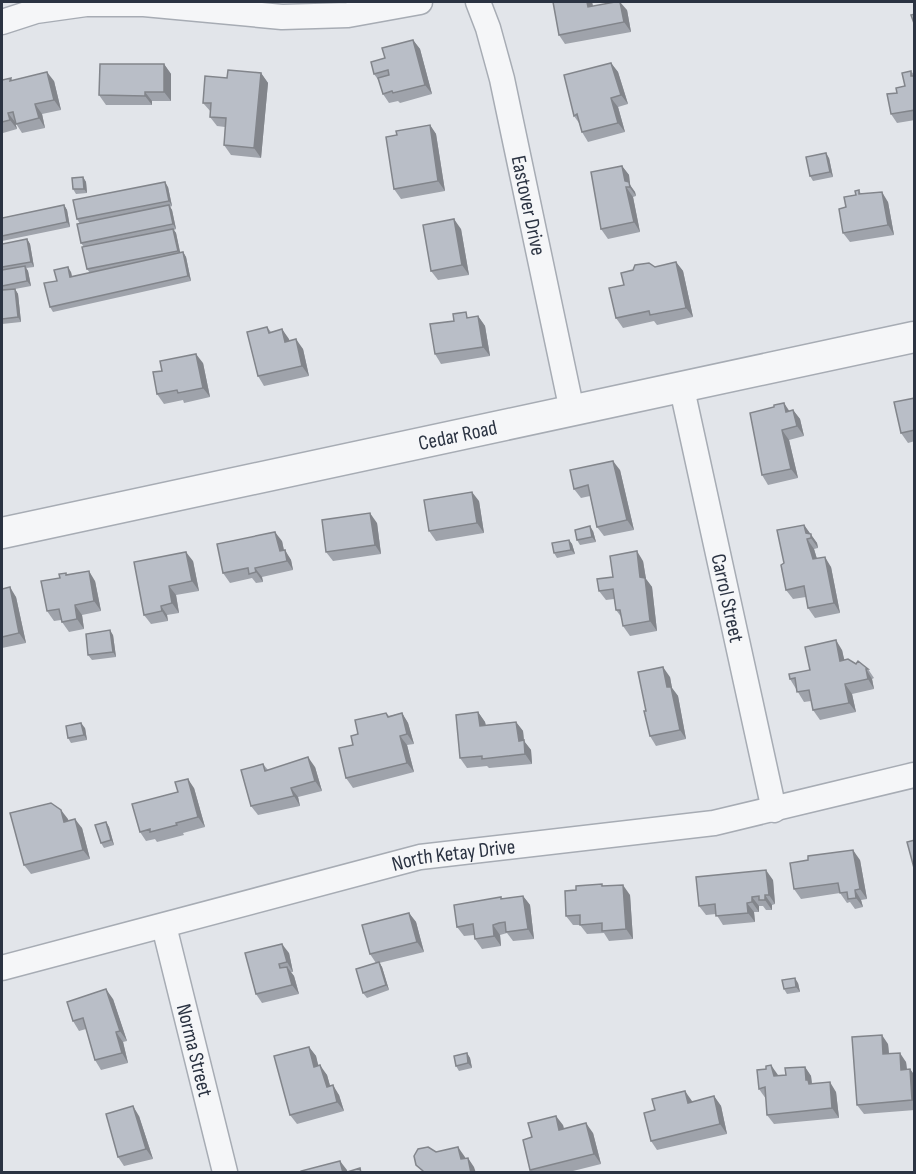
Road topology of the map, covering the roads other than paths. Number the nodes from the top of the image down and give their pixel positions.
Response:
1 (420, 2) edge
2 (478, 2) edge
3 (2, 22) edge
4 (915, 338) edge
5 (682, 389) junction
6 (572, 411) junction
7 (2, 533) edge
8 (915, 775) edge
9 (774, 810) junction
10 (164, 926) junction
11 (2, 968) edge
12 (225, 1173) edge

1 - 3 street
2 - 6 street, Eastover Drive
4 - 5 street, Cedar Road
5 - 6 street, Cedar Road
5 - 9 street, Carrol Street
6 - 7 street, Cedar Road
8 - 9 street, North Ketay Drive
9 - 10 street, North Ketay Drive
10 - 11 street, North Ketay Drive
10 - 12 street, Norma Street

